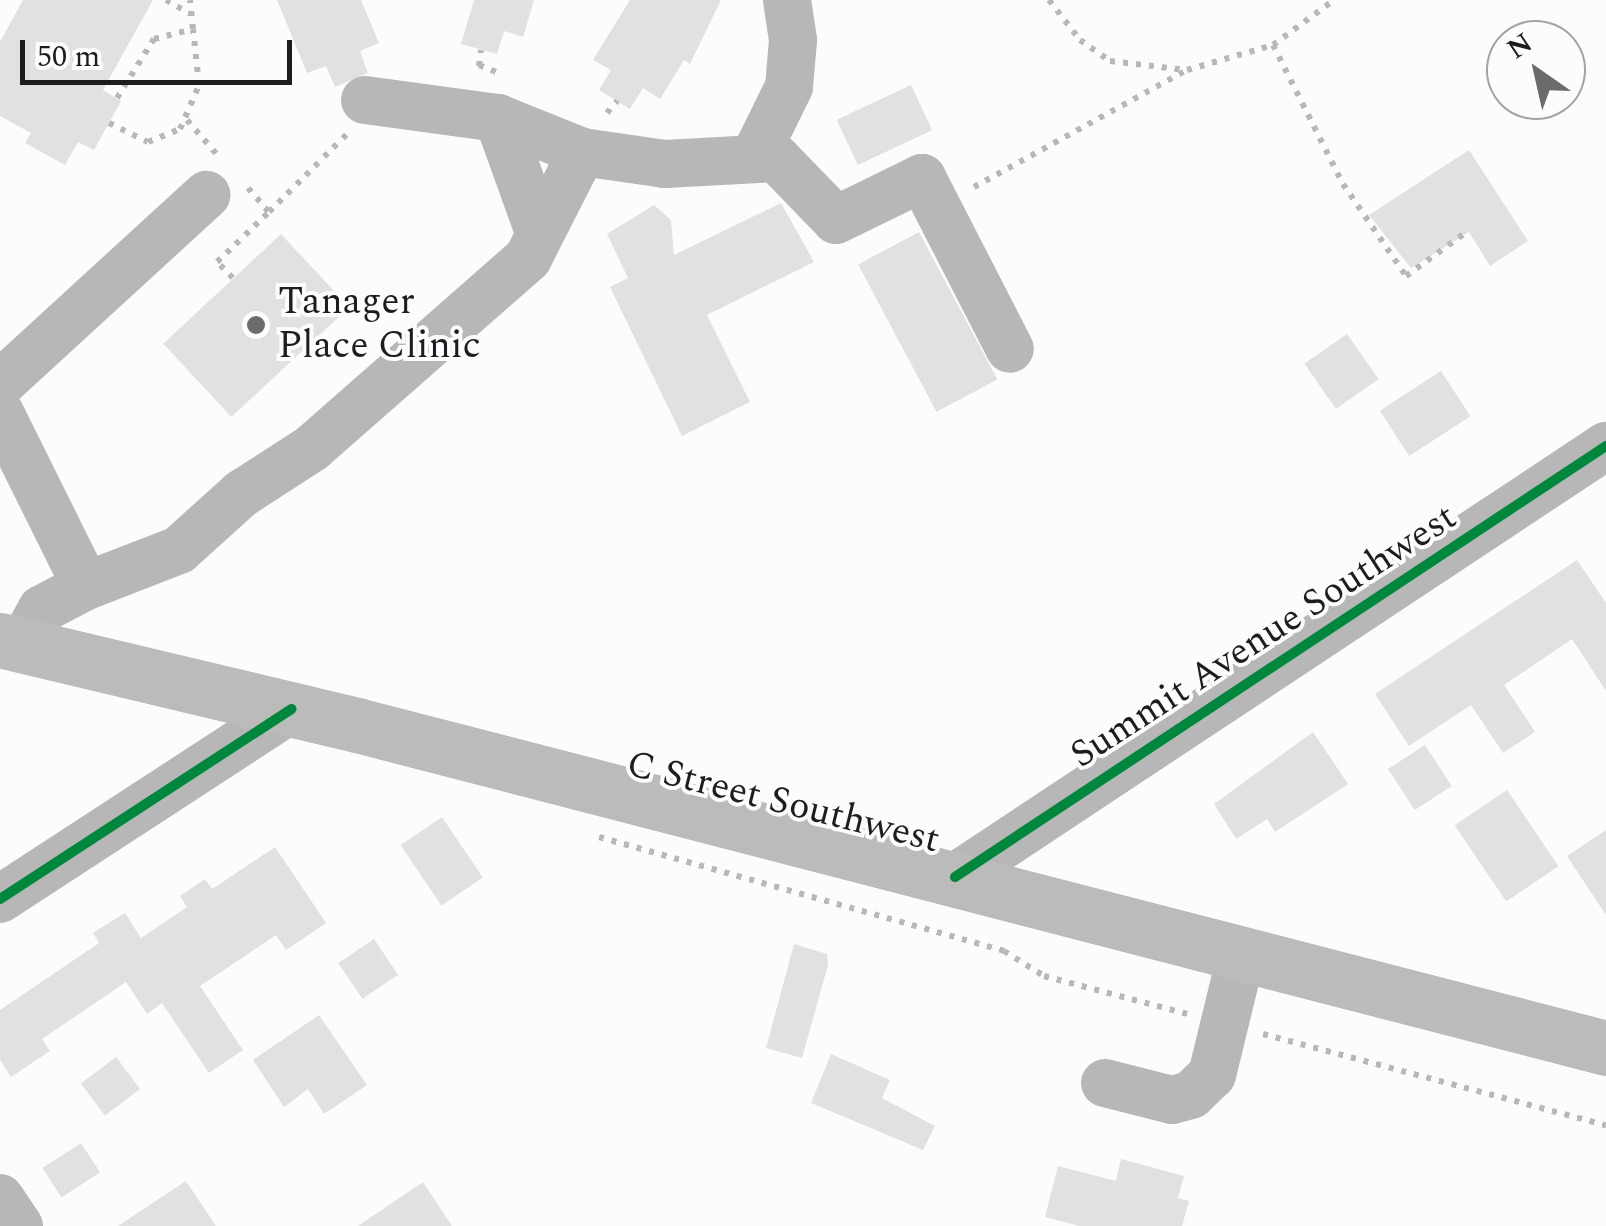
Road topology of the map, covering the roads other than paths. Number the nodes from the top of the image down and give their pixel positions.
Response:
1 (787, 0) edge
2 (365, 100) road end
3 (498, 118) junction
4 (582, 152) junction
5 (754, 158) junction
6 (220, 176) road end
7 (539, 232) junction
8 (1010, 349) dead end
9 (0, 384) edge
10 (0, 413) edge
11 (1606, 446) edge
12 (86, 586) junction
13 (11, 643) edge
14 (292, 709) junction
15 (955, 877) junction
16 (0, 899) edge
17 (1242, 952) junction
18 (1606, 1048) edge
19 (1105, 1083) dead end
20 (0, 1198) edge
21 (19, 1226) edge

1 - 5 street
2 - 3 street
3 - 4 street
3 - 7 street
4 - 5 street
4 - 7 street
5 - 8 street
6 - 9 street
7 - 12 street
10 - 12 street
11 - 15 street, Summit Avenue Southwest
12 - 13 street
13 - 14 main road, C Street Southwest
14 - 15 main road, C Street Southwest
14 - 16 street
15 - 17 main road, C Street Southwest
17 - 18 main road, C Street Southwest
17 - 19 street
20 - 21 street

